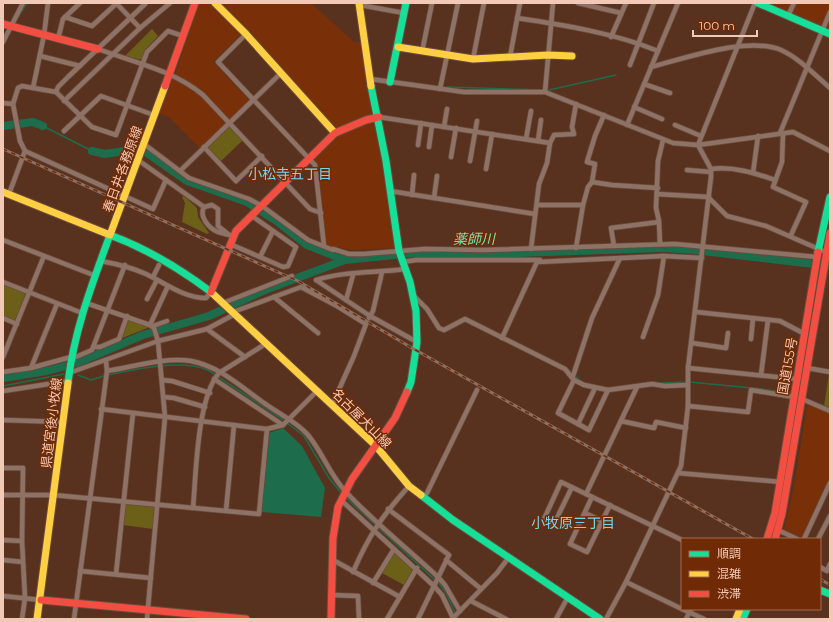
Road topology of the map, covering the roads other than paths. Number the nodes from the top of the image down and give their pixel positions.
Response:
1 (23, 3) edge
2 (48, 3) edge
3 (80, 3) edge
4 (116, 3) edge
5 (146, 3) edge
6 (170, 3) edge
7 (195, 3) edge
8 (215, 3) edge
9 (406, 3) edge
10 (432, 3) edge
11 (458, 3) edge
12 (484, 3) edge
13 (520, 3) edge
14 (553, 3) edge
15 (578, 3) edge
16 (626, 3) edge
17 (654, 3) edge
18 (678, 3) edge
19 (757, 3) edge
20 (794, 3) edge
21 (360, 4) edge
22 (372, 5) edge
23 (592, 5) edge
24 (830, 12) edge
25 (621, 13) junction
26 (404, 14) junction
27 (788, 16) junction
28 (65, 17) junction
29 (130, 18) junction
30 (517, 18) junction
31 (551, 23) junction
32 (3, 24) edge
33 (11, 26) junction
34 (140, 28) junction
35 (822, 31) junction
36 (246, 34) junction
37 (830, 34) edge
38 (44, 35) junction
39 (183, 36) junction
40 (611, 37) junction
41 (58, 39) junction
42 (3, 42) edge
43 (638, 43) junction
44 (738, 46) junction
45 (398, 47) junction
46 (98, 49) junction
47 (658, 51) junction
48 (422, 52) junction
49 (112, 54) junction
50 (548, 55) junction
51 (40, 56) junction
52 (447, 56) junction
53 (572, 56) dead end
54 (510, 57) junction
55 (473, 59) junction
56 (142, 65) junction
57 (630, 65) dead end
58 (80, 66) junction
59 (651, 67) junction
60 (806, 68) junction
61 (281, 73) junction
62 (169, 74) junction
63 (370, 79) junction
64 (390, 82) junction
65 (644, 84) junction
66 (33, 88) junction
67 (830, 88) edge
68 (440, 89) junction
69 (56, 92) junction
70 (545, 92) junction
71 (670, 94) dead end
72 (254, 100) junction
73 (64, 101) junction
74 (3, 103) edge
75 (13, 104) junction
76 (576, 104) junction
77 (128, 106) junction
78 (634, 107) junction
79 (447, 109) dead end
80 (531, 111) dead end
81 (80, 115) junction
82 (154, 115) junction
83 (604, 115) junction
84 (379, 117) junction
85 (662, 119) dead end
86 (541, 120) dead end
87 (476, 121) dead end
88 (230, 123) junction
89 (421, 123) junction
90 (432, 125) junction
91 (627, 125) junction
92 (444, 126) junction
93 (675, 126) dead end
94 (456, 128) junction
95 (475, 131) junction
96 (64, 132) dead end
97 (335, 133) junction
98 (781, 133) junction
99 (492, 134) junction
100 (701, 136) junction
101 (758, 136) junction
102 (526, 139) junction
103 (663, 140) junction
104 (538, 141) junction
105 (550, 143) junction
106 (144, 144) junction
107 (418, 145) dead end
108 (698, 145) junction
109 (204, 147) junction
110 (429, 147) dead end
111 (830, 151) edge
112 (25, 152) junction
113 (262, 156) junction
114 (451, 157) dead end
115 (310, 159) junction
116 (138, 160) junction
117 (470, 161) dead end
118 (486, 169) dead end
119 (687, 170) dead end
120 (180, 171) junction
121 (711, 171) junction
122 (753, 173) junction
123 (414, 175) dead end
124 (437, 176) dead end
125 (166, 180) junction
126 (775, 180) junction
127 (592, 182) junction
128 (285, 183) junction
129 (658, 188) junction
130 (390, 191) junction
131 (6, 193) edge
132 (412, 194) junction
133 (658, 194) junction
134 (125, 197) junction
135 (830, 197) edge
136 (434, 198) junction
137 (709, 198) junction
138 (538, 205) junction
139 (583, 205) junction
140 (262, 206) junction
141 (204, 207) junction
142 (321, 213) junction
143 (535, 214) junction
144 (252, 216) junction
145 (659, 222) junction
146 (273, 230) junction
147 (830, 232) edge
148 (110, 235) junction
149 (231, 235) junction
150 (790, 235) junction
151 (3, 240) edge
152 (230, 244) junction
153 (660, 244) junction
154 (324, 246) junction
155 (614, 246) junction
156 (704, 246) junction
157 (819, 247) junction
158 (576, 248) junction
159 (531, 249) junction
160 (399, 251) junction
161 (828, 253) edge
162 (44, 256) junction
163 (664, 256) junction
164 (260, 257) junction
165 (817, 257) junction
166 (620, 258) junction
167 (702, 258) junction
168 (556, 260) junction
169 (101, 261) junction
170 (402, 262) junction
171 (125, 265) junction
172 (159, 265) dead end
173 (405, 269) junction
174 (382, 272) junction
175 (827, 272) edge
176 (353, 275) junction
177 (96, 276) junction
178 (292, 276) dead end
179 (155, 279) junction
180 (3, 282) edge
181 (168, 286) junction
182 (211, 292) junction
183 (30, 293) junction
184 (413, 296) junction
185 (274, 297) junction
186 (147, 299) dead end
187 (346, 300) junction
188 (86, 303) junction
189 (223, 303) junction
190 (57, 304) junction
191 (108, 310) junction
192 (233, 312) junction
193 (696, 312) junction
194 (82, 313) junction
195 (127, 316) junction
196 (370, 317) junction
197 (3, 318) edge
198 (753, 318) junction
199 (768, 320) junction
200 (168, 321) dead end
201 (17, 324) junction
202 (152, 327) junction
203 (207, 329) junction
204 (801, 332) dead end
205 (318, 333) dead end
206 (728, 333) dead end
207 (643, 337) dead end
208 (502, 338) junction
209 (751, 339) dead end
210 (157, 340) junction
211 (417, 342) junction
212 (267, 343) junction
213 (692, 343) junction
214 (93, 347) junction
215 (3, 357) edge
216 (245, 357) junction
217 (71, 358) junction
218 (106, 361) junction
219 (160, 363) junction
220 (31, 368) junction
221 (688, 368) junction
222 (807, 368) junction
223 (107, 371) junction
224 (3, 372) edge
225 (220, 372) junction
226 (830, 372) edge
227 (69, 375) junction
228 (761, 375) junction
229 (215, 378) junction
230 (574, 378) junction
231 (797, 379) junction
232 (162, 380) junction
233 (688, 385) junction
234 (637, 387) junction
235 (595, 388) junction
236 (477, 390) dead end
237 (608, 390) junction
238 (3, 391) edge
239 (317, 391) junction
240 (210, 393) junction
241 (794, 396) junction
242 (164, 397) junction
243 (802, 399) junction
244 (332, 405) junction
245 (205, 406) junction
246 (688, 406) junction
247 (101, 409) junction
248 (830, 411) edge
249 (133, 413) junction
250 (165, 417) junction
251 (3, 420) edge
252 (289, 420) junction
253 (201, 421) junction
254 (621, 421) junction
255 (63, 422) junction
256 (578, 424) junction
257 (234, 425) junction
258 (283, 425) junction
259 (686, 428) junction
260 (267, 429) junction
261 (376, 446) junction
262 (3, 468) edge
263 (678, 473) junction
264 (781, 482) junction
265 (830, 483) edge
266 (409, 486) junction
267 (572, 487) junction
268 (345, 492) junction
269 (586, 494) junction
270 (3, 495) edge
271 (22, 495) junction
272 (53, 495) junction
273 (423, 497) junction
274 (592, 497) junction
275 (90, 498) junction
276 (341, 500) junction
277 (124, 502) junction
278 (158, 504) junction
279 (610, 505) junction
280 (193, 508) junction
281 (388, 509) junction
282 (226, 511) junction
283 (585, 513) junction
284 (830, 516) edge
285 (602, 521) junction
286 (378, 523) junction
287 (652, 526) junction
288 (374, 529) junction
289 (778, 530) junction
290 (767, 538) edge
291 (775, 538) edge
292 (795, 538) edge
293 (804, 538) edge
294 (819, 538) edge
295 (3, 540) edge
296 (681, 540) edge
297 (22, 541) junction
298 (394, 549) junction
299 (509, 557) junction
300 (3, 560) edge
301 (333, 560) junction
302 (446, 560) junction
303 (23, 562) junction
304 (830, 564) edge
305 (417, 568) junction
306 (821, 568) edge
307 (80, 571) junction
308 (354, 572) junction
309 (116, 574) junction
310 (152, 578) junction
311 (438, 578) junction
312 (373, 582) junction
313 (626, 582) junction
314 (435, 585) junction
315 (481, 589) junction
316 (332, 595) junction
317 (3, 596) edge
318 (400, 597) junction
319 (568, 597) junction
320 (25, 598) junction
321 (41, 600) junction
322 (470, 600) junction
323 (75, 604) junction
324 (681, 609) edge
325 (148, 610) junction
326 (690, 611) edge
327 (456, 615) edge
328 (189, 616) edge
329 (503, 618) edge
330 (22, 619) edge
331 (37, 619) edge
332 (74, 619) edge
333 (147, 619) edge
334 (246, 619) edge
335 (331, 619) edge
336 (360, 619) edge
337 (387, 619) edge
338 (418, 619) edge
339 (556, 619) edge
340 (600, 619) edge
341 (606, 619) edge
342 (686, 619) edge
343 (704, 619) edge

1 - 33 street
2 - 38 street
3 - 28 street
4 - 28 street
4 - 29 street
5 - 29 street
6 - 34 street
7 - 39 main road, 春日井各務原線
8 - 36 main road
9 - 26 main road
10 - 48 street
11 - 52 street
12 - 55 street
13 - 30 street
14 - 31 street
15 - 23 street
16 - 25 street
17 - 43 street
18 - 47 street
19 - 27 main road
19 - 44 street
20 - 27 street
21 - 22 street
21 - 63 main road
22 - 26 street
23 - 25 street
24 - 35 street
25 - 40 street
26 - 45 main road
27 - 35 main road
28 - 41 street
29 - 34 street
29 - 46 street
30 - 31 street
30 - 54 street
31 - 40 street
31 - 50 street
32 - 33 main road
33 - 38 main road
33 - 42 street
34 - 49 street
35 - 37 main road
35 - 60 street
36 - 61 main road
36 - 72 street
38 - 41 main road
38 - 51 street
39 - 56 street
39 - 62 main road, 春日井各務原線
40 - 43 street
41 - 46 main road
43 - 47 street
43 - 57 street
44 - 59 street
44 - 60 street
44 - 100 street
45 - 48 main road
45 - 64 main road
46 - 49 street
46 - 58 street
47 - 59 street
48 - 52 main road
49 - 56 street
49 - 73 street
50 - 53 main road
50 - 54 main road
50 - 70 street
51 - 58 street
51 - 66 street
52 - 55 main road
52 - 68 street
54 - 55 main road
56 - 62 street
56 - 77 street
58 - 69 street
59 - 65 street
60 - 67 street
60 - 98 street
61 - 72 street
61 - 97 main road
62 - 82 main road, 春日井各務原線
62 - 88 street
63 - 64 street
63 - 84 main road
64 - 68 street
65 - 71 street
65 - 78 street
66 - 69 street
66 - 75 street
68 - 70 street
69 - 73 street
70 - 76 street
72 - 88 street
72 - 115 street
73 - 81 street
74 - 75 street
75 - 112 street
76 - 83 street
76 - 105 street
77 - 81 street
77 - 81 street
77 - 82 street
78 - 85 street
78 - 91 street
79 - 92 street
80 - 102 street
81 - 96 street
82 - 106 main road, 春日井各務原線
83 - 91 street
83 - 127 street
84 - 89 street
84 - 97 main road
84 - 130 main road
86 - 104 street
87 - 95 street
88 - 109 street
88 - 113 street
89 - 90 street
89 - 107 street
90 - 92 street
90 - 110 street
91 - 103 street
92 - 94 street
93 - 100 street
94 - 95 street
94 - 114 street
95 - 99 street
95 - 117 street
97 - 115 main road
98 - 101 street
98 - 111 street
98 - 126 street
99 - 102 street
99 - 118 street
100 - 108 street
101 - 108 street
101 - 122 street
102 - 104 street
103 - 108 street
103 - 129 street
104 - 105 street
105 - 138 street
106 - 116 main road, 春日井各務原線
106 - 120 street
108 - 121 street
109 - 113 street
109 - 120 street
112 - 131 street
112 - 134 street
113 - 128 street
115 - 128 main road
115 - 142 street
116 - 125 street
116 - 134 main road, 春日井各務原線
119 - 121 street
120 - 140 street
121 - 122 street
121 - 137 street
122 - 126 street
123 - 132 street
124 - 136 street
125 - 134 street
125 - 141 street
126 - 150 street
127 - 129 street
127 - 139 street
128 - 140 main road
128 - 142 street
129 - 133 street
130 - 132 street
130 - 160 main road
131 - 148 main road
132 - 136 street
133 - 137 street
133 - 145 street
134 - 148 main road, 春日井各務原線
135 - 157 main road, 国道155号
136 - 143 street
137 - 150 street
137 - 156 street
138 - 139 street
138 - 143 street
139 - 158 street
140 - 144 main road
140 - 154 street
141 - 149 street
141 - 149 street
142 - 154 street
143 - 159 street
144 - 146 street
144 - 149 main road
145 - 153 street
145 - 155 street
146 - 164 street
146 - 164 street
147 - 161 main road, 国道155号
148 - 169 main road, 県道宮後小牧線
148 - 182 main road, 名古屋犬山線
149 - 152 main road
150 - 157 street
151 - 162 street
152 - 164 street
152 - 182 main road
153 - 155 street
153 - 156 street
154 - 160 street
155 - 158 street
156 - 165 street
156 - 167 street
157 - 161 street
157 - 165 main road, 国道155号
158 - 159 street
159 - 160 street
160 - 170 main road
161 - 175 main road, 国道155号
162 - 177 street
162 - 183 street
163 - 166 street
163 - 167 street
163 - 207 street
165 - 231 main road, 国道155号
166 - 168 street
166 - 230 street
167 - 193 street
168 - 170 street
168 - 208 street
169 - 171 street
169 - 177 main road, 県道宮後小牧線
170 - 173 main road
171 - 179 street
171 - 191 street
172 - 179 street
173 - 174 street
173 - 184 main road
174 - 176 street
174 - 196 street
175 - 222 main road, 国道155号
176 - 187 street
176 - 187 street
177 - 188 main road, 県道宮後小牧線
178 - 189 street
179 - 181 street
179 - 186 street
180 - 183 street
181 - 182 street
181 - 202 street
182 - 189 main road, 名古屋犬山線
183 - 190 street
183 - 201 street
184 - 208 street
184 - 211 main road
185 - 192 street
185 - 205 street
185 - 244 street
187 - 196 street
188 - 191 street
188 - 194 main road, 県道宮後小牧線
189 - 192 main road, 名古屋犬山線
190 - 194 street
190 - 220 street
191 - 195 street
191 - 214 street
192 - 203 street
192 - 212 main road, 名古屋犬山線
193 - 198 street
193 - 213 street
194 - 217 main road, 県道宮後小牧線
195 - 202 street
195 - 214 street
196 - 211 street
197 - 201 street
198 - 199 street
198 - 209 street
199 - 204 street
199 - 228 street
200 - 202 street
201 - 215 street
202 - 210 street
203 - 210 street
203 - 216 street
206 - 213 street
208 - 230 street
210 - 218 street
210 - 219 street
211 - 261 main road
212 - 216 street
212 - 239 main road, 名古屋犬山線
213 - 221 street
214 - 217 street
216 - 225 street
217 - 220 street
217 - 227 main road, 県道宮後小牧線
218 - 223 street
218 - 227 street
219 - 223 street
219 - 225 street
219 - 232 street
220 - 224 street
221 - 228 street
221 - 233 street
222 - 226 street
222 - 243 main road, 国道155号
223 - 247 street
225 - 229 street
225 - 252 street
227 - 238 street
227 - 255 main road, 県道宮後小牧線
228 - 231 street
229 - 240 street
229 - 258 street
230 - 235 street
230 - 256 street
231 - 241 main road, 国道155号
232 - 240 street
232 - 242 street
233 - 234 street
233 - 246 street
234 - 237 street
234 - 254 street
235 - 237 street
235 - 256 street
236 - 273 street
237 - 256 street
239 - 244 main road, 名古屋犬山線
239 - 252 street
240 - 245 street
241 - 246 street
241 - 264 main road, 国道155号
242 - 245 street
242 - 250 street
243 - 248 street
243 - 289 main road, 国道155号
244 - 261 main road, 名古屋犬山線
245 - 253 street
246 - 259 street
247 - 249 street
247 - 275 street
249 - 250 street
249 - 277 street
250 - 253 street
250 - 278 street
251 - 255 street
252 - 258 street
252 - 268 street
253 - 257 street
253 - 280 street
254 - 259 street
254 - 269 street
255 - 272 main road, 県道宮後小牧線
257 - 260 street
257 - 282 street
258 - 260 street
259 - 263 street
260 - 282 street
261 - 266 main road, 名古屋犬山線
261 - 268 main road
262 - 271 street
263 - 264 street
263 - 287 street
264 - 290 main road, 国道155号
265 - 293 street
266 - 273 main road, 名古屋犬山線
266 - 281 street
267 - 267 street
267 - 269 street
268 - 276 main road
268 - 286 street
269 - 274 street
270 - 271 street
271 - 272 street
271 - 297 street
272 - 275 street
272 - 321 main road, 県道宮後小牧線
273 - 299 main road, 名古屋犬山線
274 - 279 street
274 - 283 street
275 - 277 street
275 - 307 street
276 - 288 street
276 - 301 main road
277 - 278 street
277 - 309 street
278 - 280 street
278 - 310 street
279 - 285 street
279 - 287 street
280 - 282 street
281 - 286 street
281 - 302 street
283 - 285 street
283 - 285 street
284 - 294 street
286 - 288 street
286 - 311 street
287 - 296 street
287 - 313 street
288 - 298 street
288 - 308 street
289 - 291 main road, 国道155号
289 - 292 street
295 - 297 street
297 - 303 street
298 - 305 street
298 - 312 street
299 - 315 street
299 - 319 main road, 名古屋犬山線
300 - 303 street
301 - 308 street
301 - 316 main road
302 - 311 street
302 - 315 street
303 - 320 street
304 - 306 street
305 - 314 street
305 - 318 street
307 - 309 street
307 - 323 street
308 - 312 street
309 - 310 street
310 - 325 street
311 - 314 street
311 - 327 street
312 - 318 street
313 - 324 street
313 - 341 street
314 - 327 street
314 - 338 street
315 - 322 street
316 - 335 main road
316 - 336 street
317 - 320 street
318 - 337 street
319 - 339 street
319 - 340 main road, 名古屋犬山線
320 - 321 street
320 - 330 street
321 - 323 main road
321 - 331 main road, 県道宮後小牧線
322 - 327 street
322 - 329 street
323 - 325 main road
323 - 332 street
325 - 328 main road
325 - 333 street
326 - 342 street
326 - 343 street
328 - 334 main road

